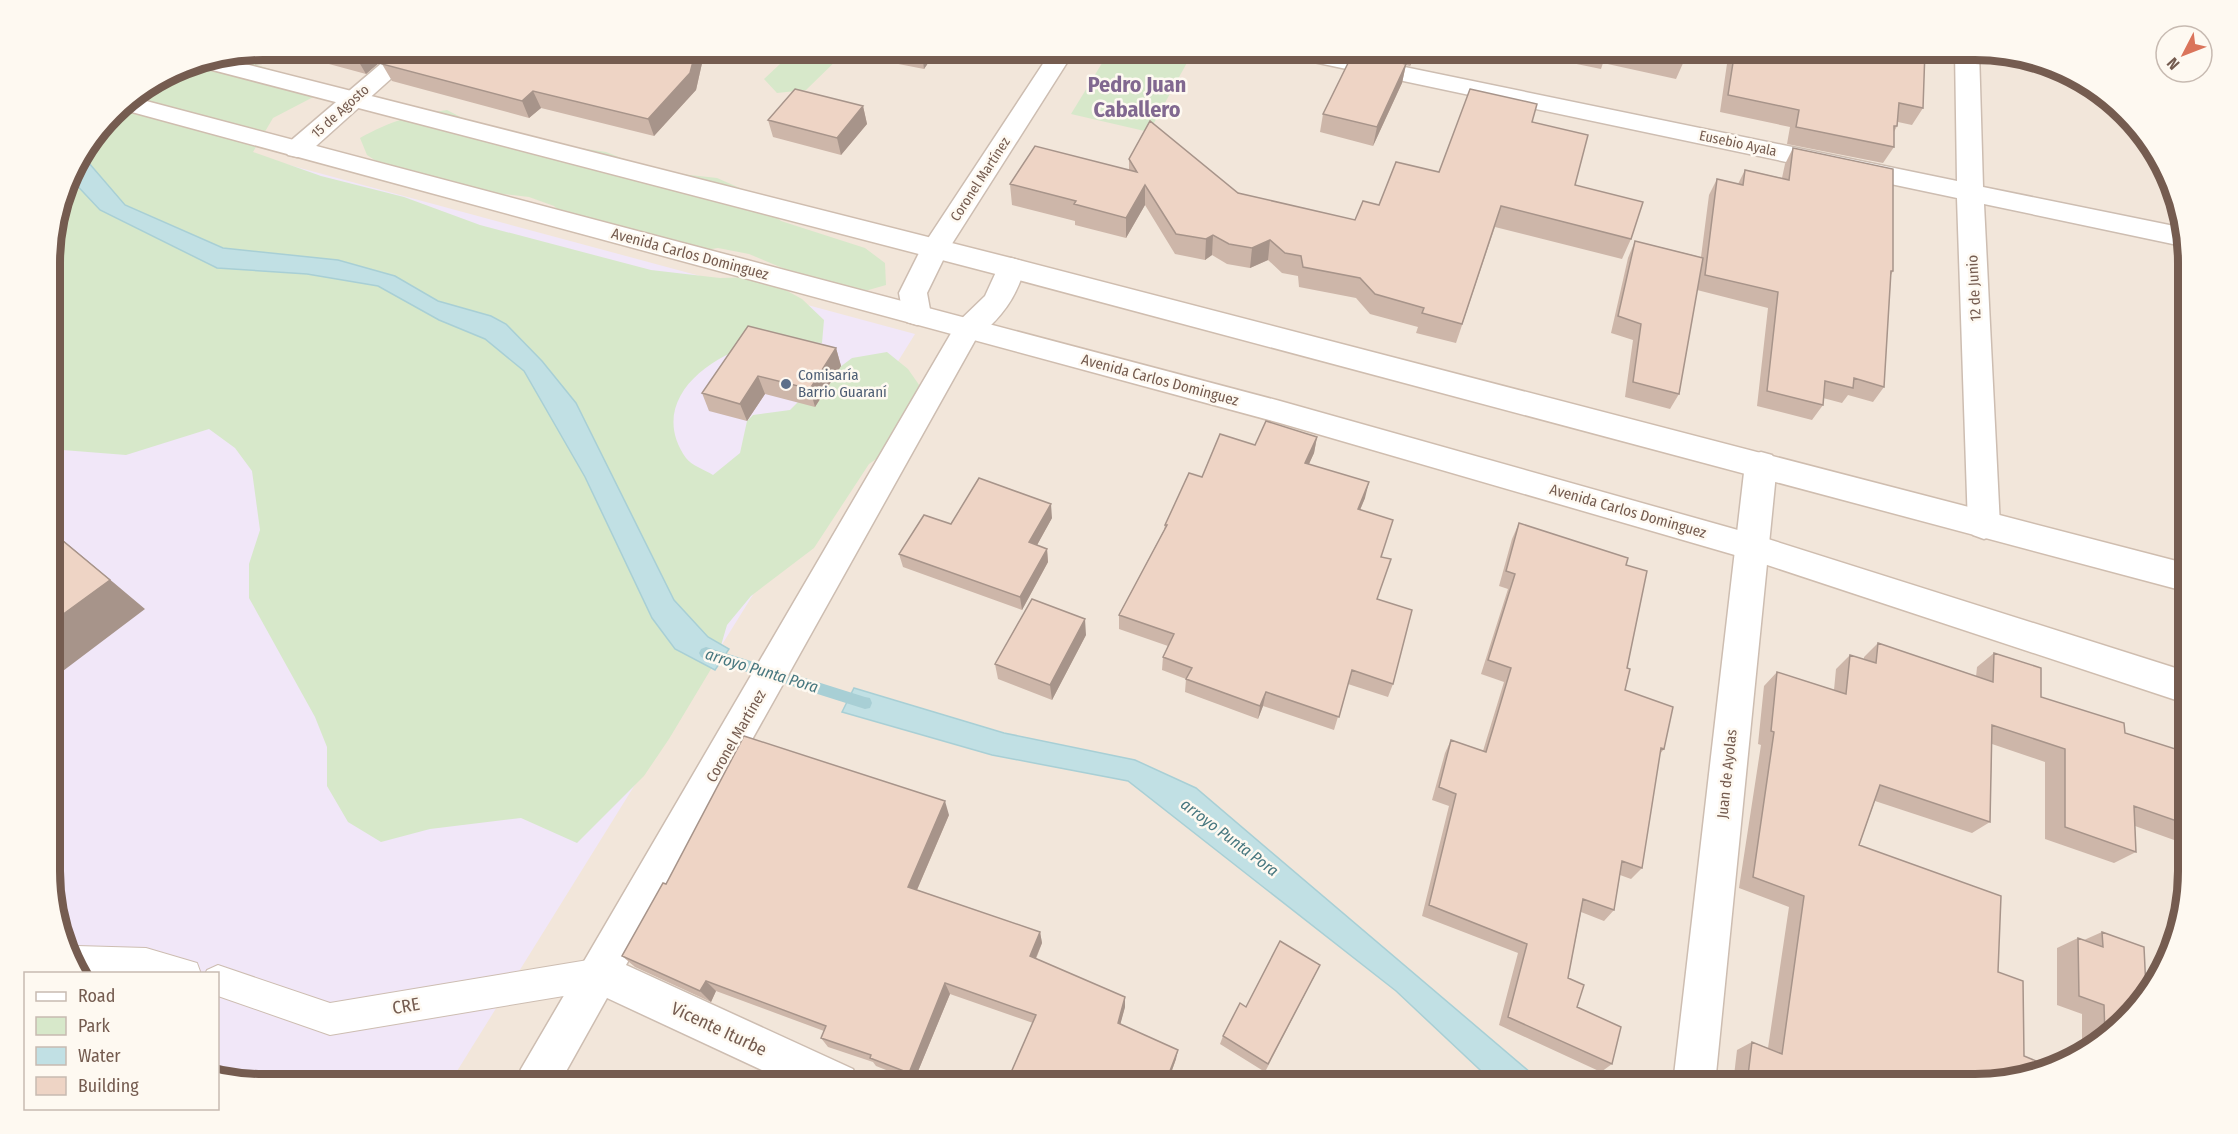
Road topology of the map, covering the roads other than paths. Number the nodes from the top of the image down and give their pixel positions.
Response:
1 (399, 60) edge
2 (1057, 60) edge
3 (1338, 60) edge
4 (1967, 60) edge
5 (220, 65) edge
6 (353, 99) junction
7 (135, 105) edge
8 (297, 149) junction
9 (1970, 192) junction
10 (2176, 236) edge
11 (935, 249) junction
12 (1011, 268) junction
13 (917, 315) junction
14 (967, 330) junction
15 (1761, 465) junction
16 (1984, 526) junction
17 (1752, 547) junction
18 (2178, 575) edge
19 (2178, 685) edge
20 (82, 962) edge
21 (178, 972) edge
22 (600, 974) junction
23 (219, 981) edge
24 (542, 1074) edge
25 (816, 1074) edge
26 (1695, 1074) edge

1 - 6 main road, 15 de Agosto
2 - 11 main road, Coronel Martínez
3 - 9 main road, Eusebio Ayala
4 - 9 main road, 12 de Junio
5 - 6 main road
6 - 8 main road, 15 de Agosto
6 - 11 main road
7 - 8 main road, Avenida Carlos Dominguez
8 - 13 main road, Avenida Carlos Dominguez
9 - 10 main road, Eusebio Ayala
9 - 16 main road, 12 de Junio
11 - 12 main road
11 - 13 main road, Coronel Martínez
12 - 14 main road, Coronel Martínez
12 - 15 main road
13 - 14 main road, Avenida Carlos Dominguez
14 - 17 main road, Avenida Carlos Dominguez
14 - 22 main road, Coronel Martínez
15 - 16 main road
15 - 17 main road, Juan de Ayolas
16 - 18 main road
17 - 19 main road, Avenida Carlos Dominguez
17 - 26 main road, Juan de Ayolas
20 - 21 lane
22 - 23 lane, CRE
22 - 24 main road, Coronel Martínez
22 - 25 main road, Vicente Iturbe

